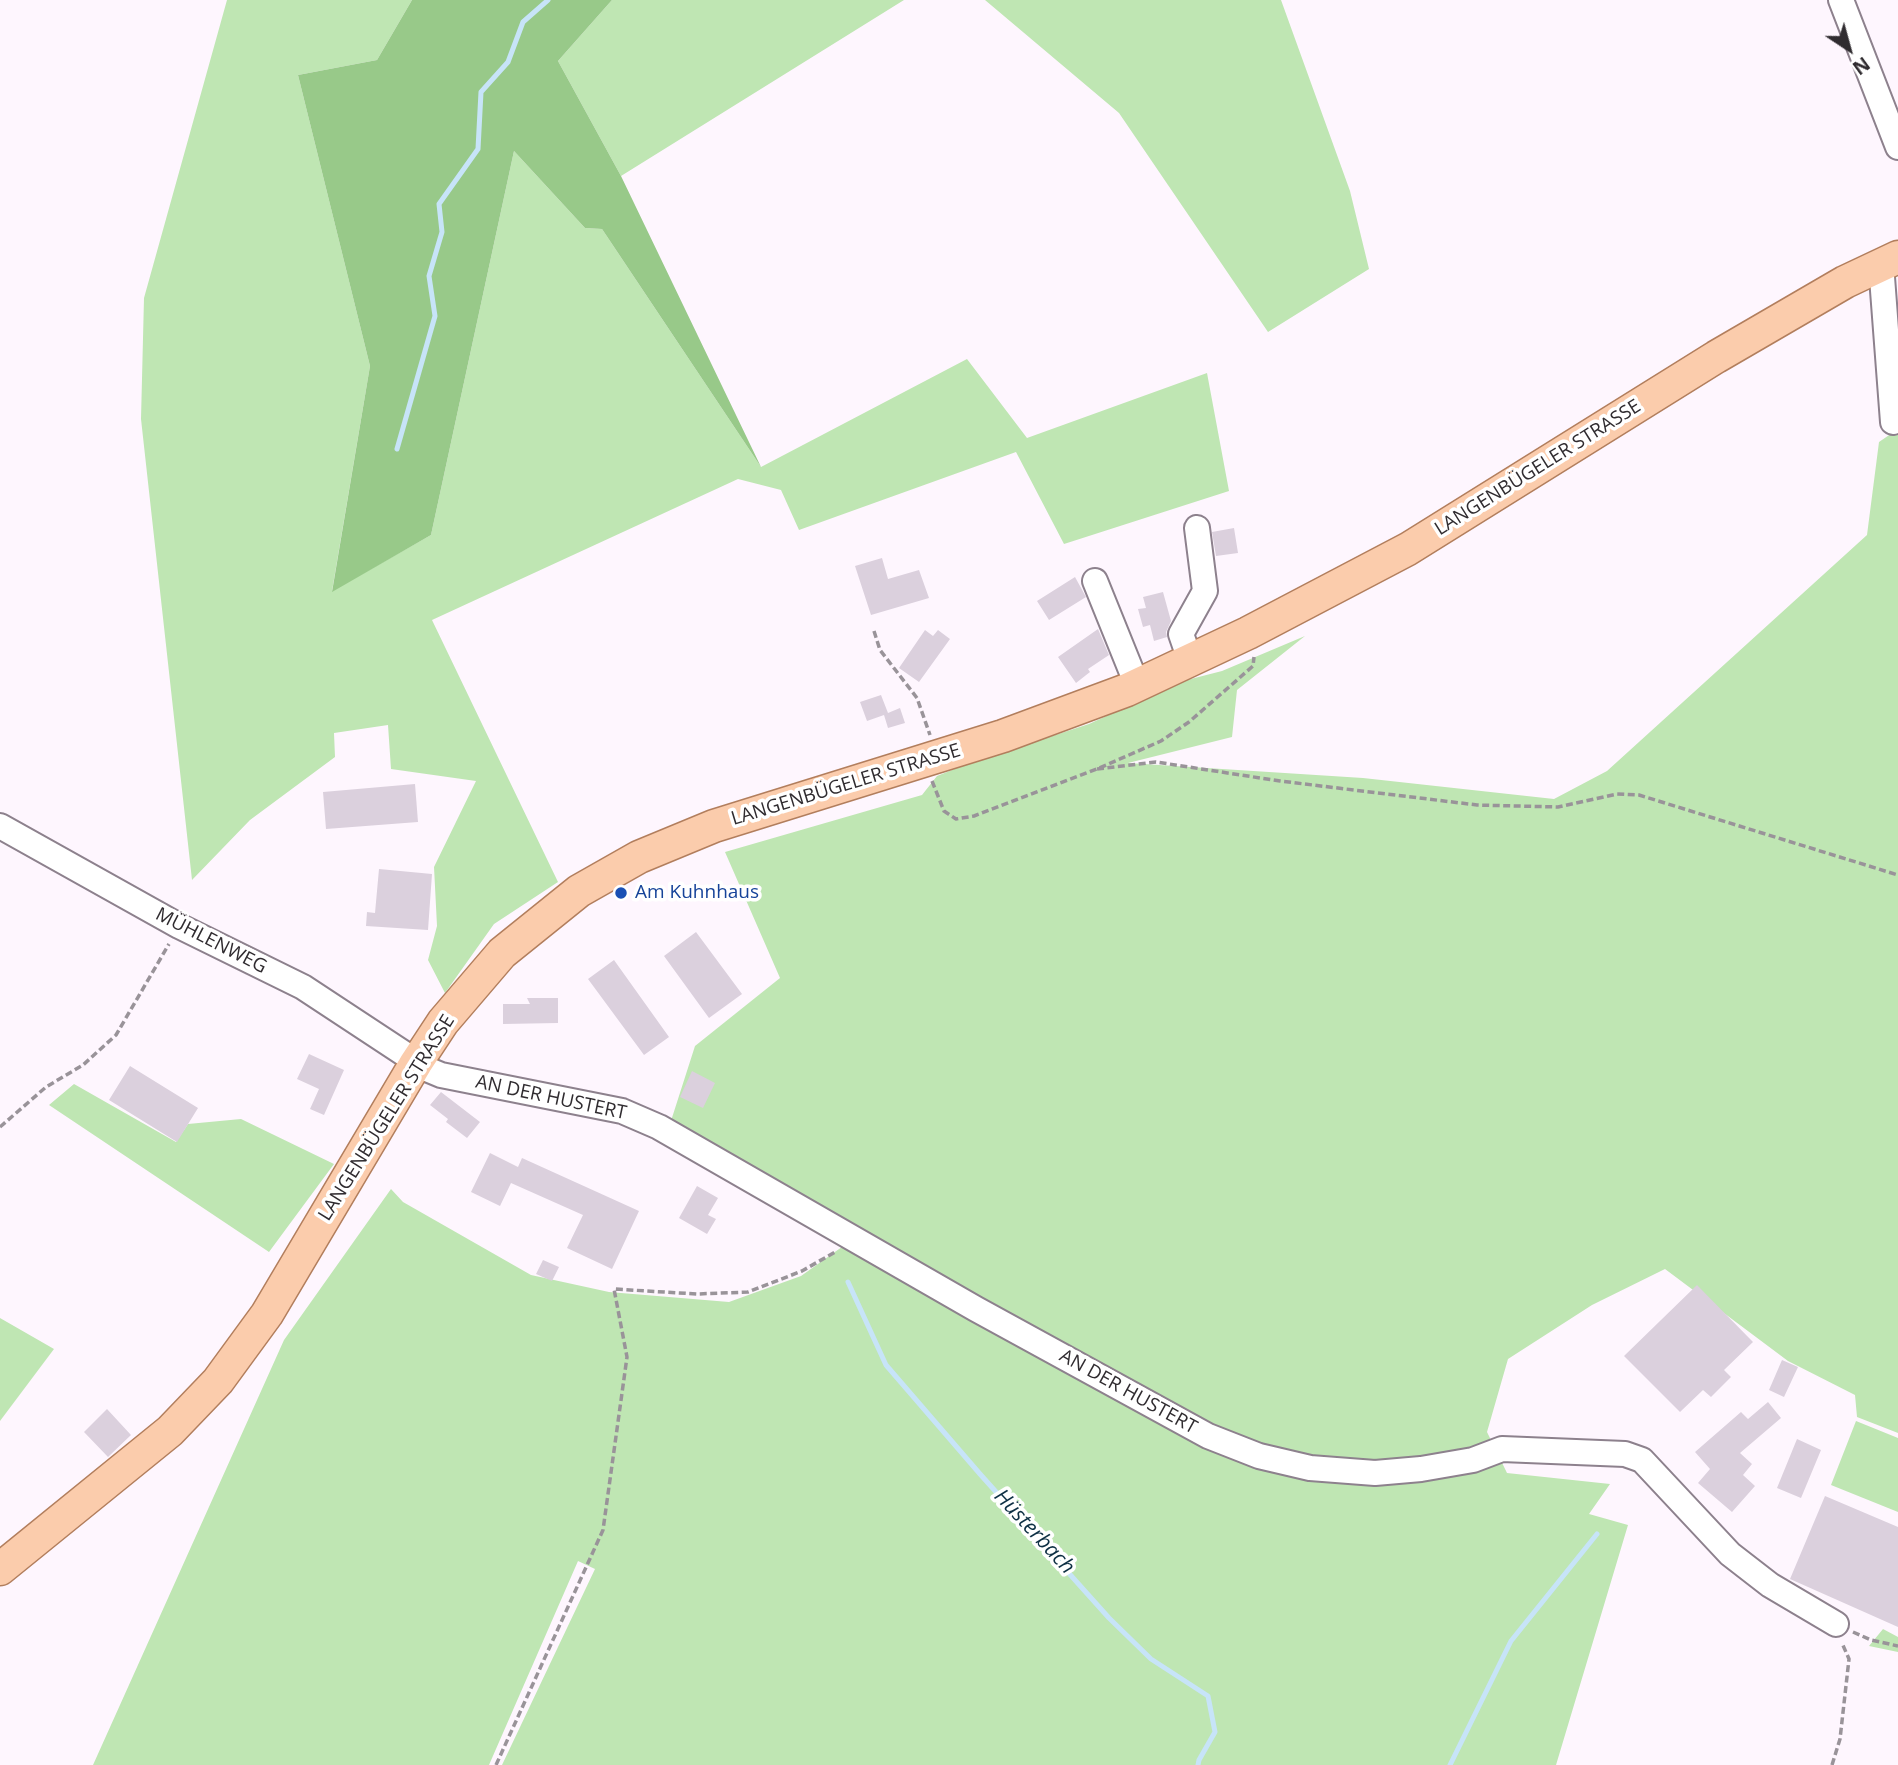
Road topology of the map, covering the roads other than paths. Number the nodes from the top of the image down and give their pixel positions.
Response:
1 (1841, 0) edge
2 (1898, 147) edge
3 (1889, 261) edge
4 (1893, 422) dead end
5 (1197, 528) dead end
6 (1095, 580) dead end
7 (1190, 660) junction
8 (1136, 685) junction
9 (0, 826) edge
10 (416, 1063) junction
11 (0, 1569) edge
12 (1836, 1624) road end

1 - 2 street
3 - 4 street, LANGENBÜGELER STRASSE
3 - 7 main road, LANGENBÜGELER STRASSE
5 - 7 street
6 - 8 street
7 - 8 main road, LANGENBÜGELER STRASSE
8 - 10 main road, LANGENBÜGELER STRASSE
9 - 10 street, MÜHLENWEG
10 - 11 main road, LANGENBÜGELER STRASSE
10 - 12 street, AN DER HUSTERT

